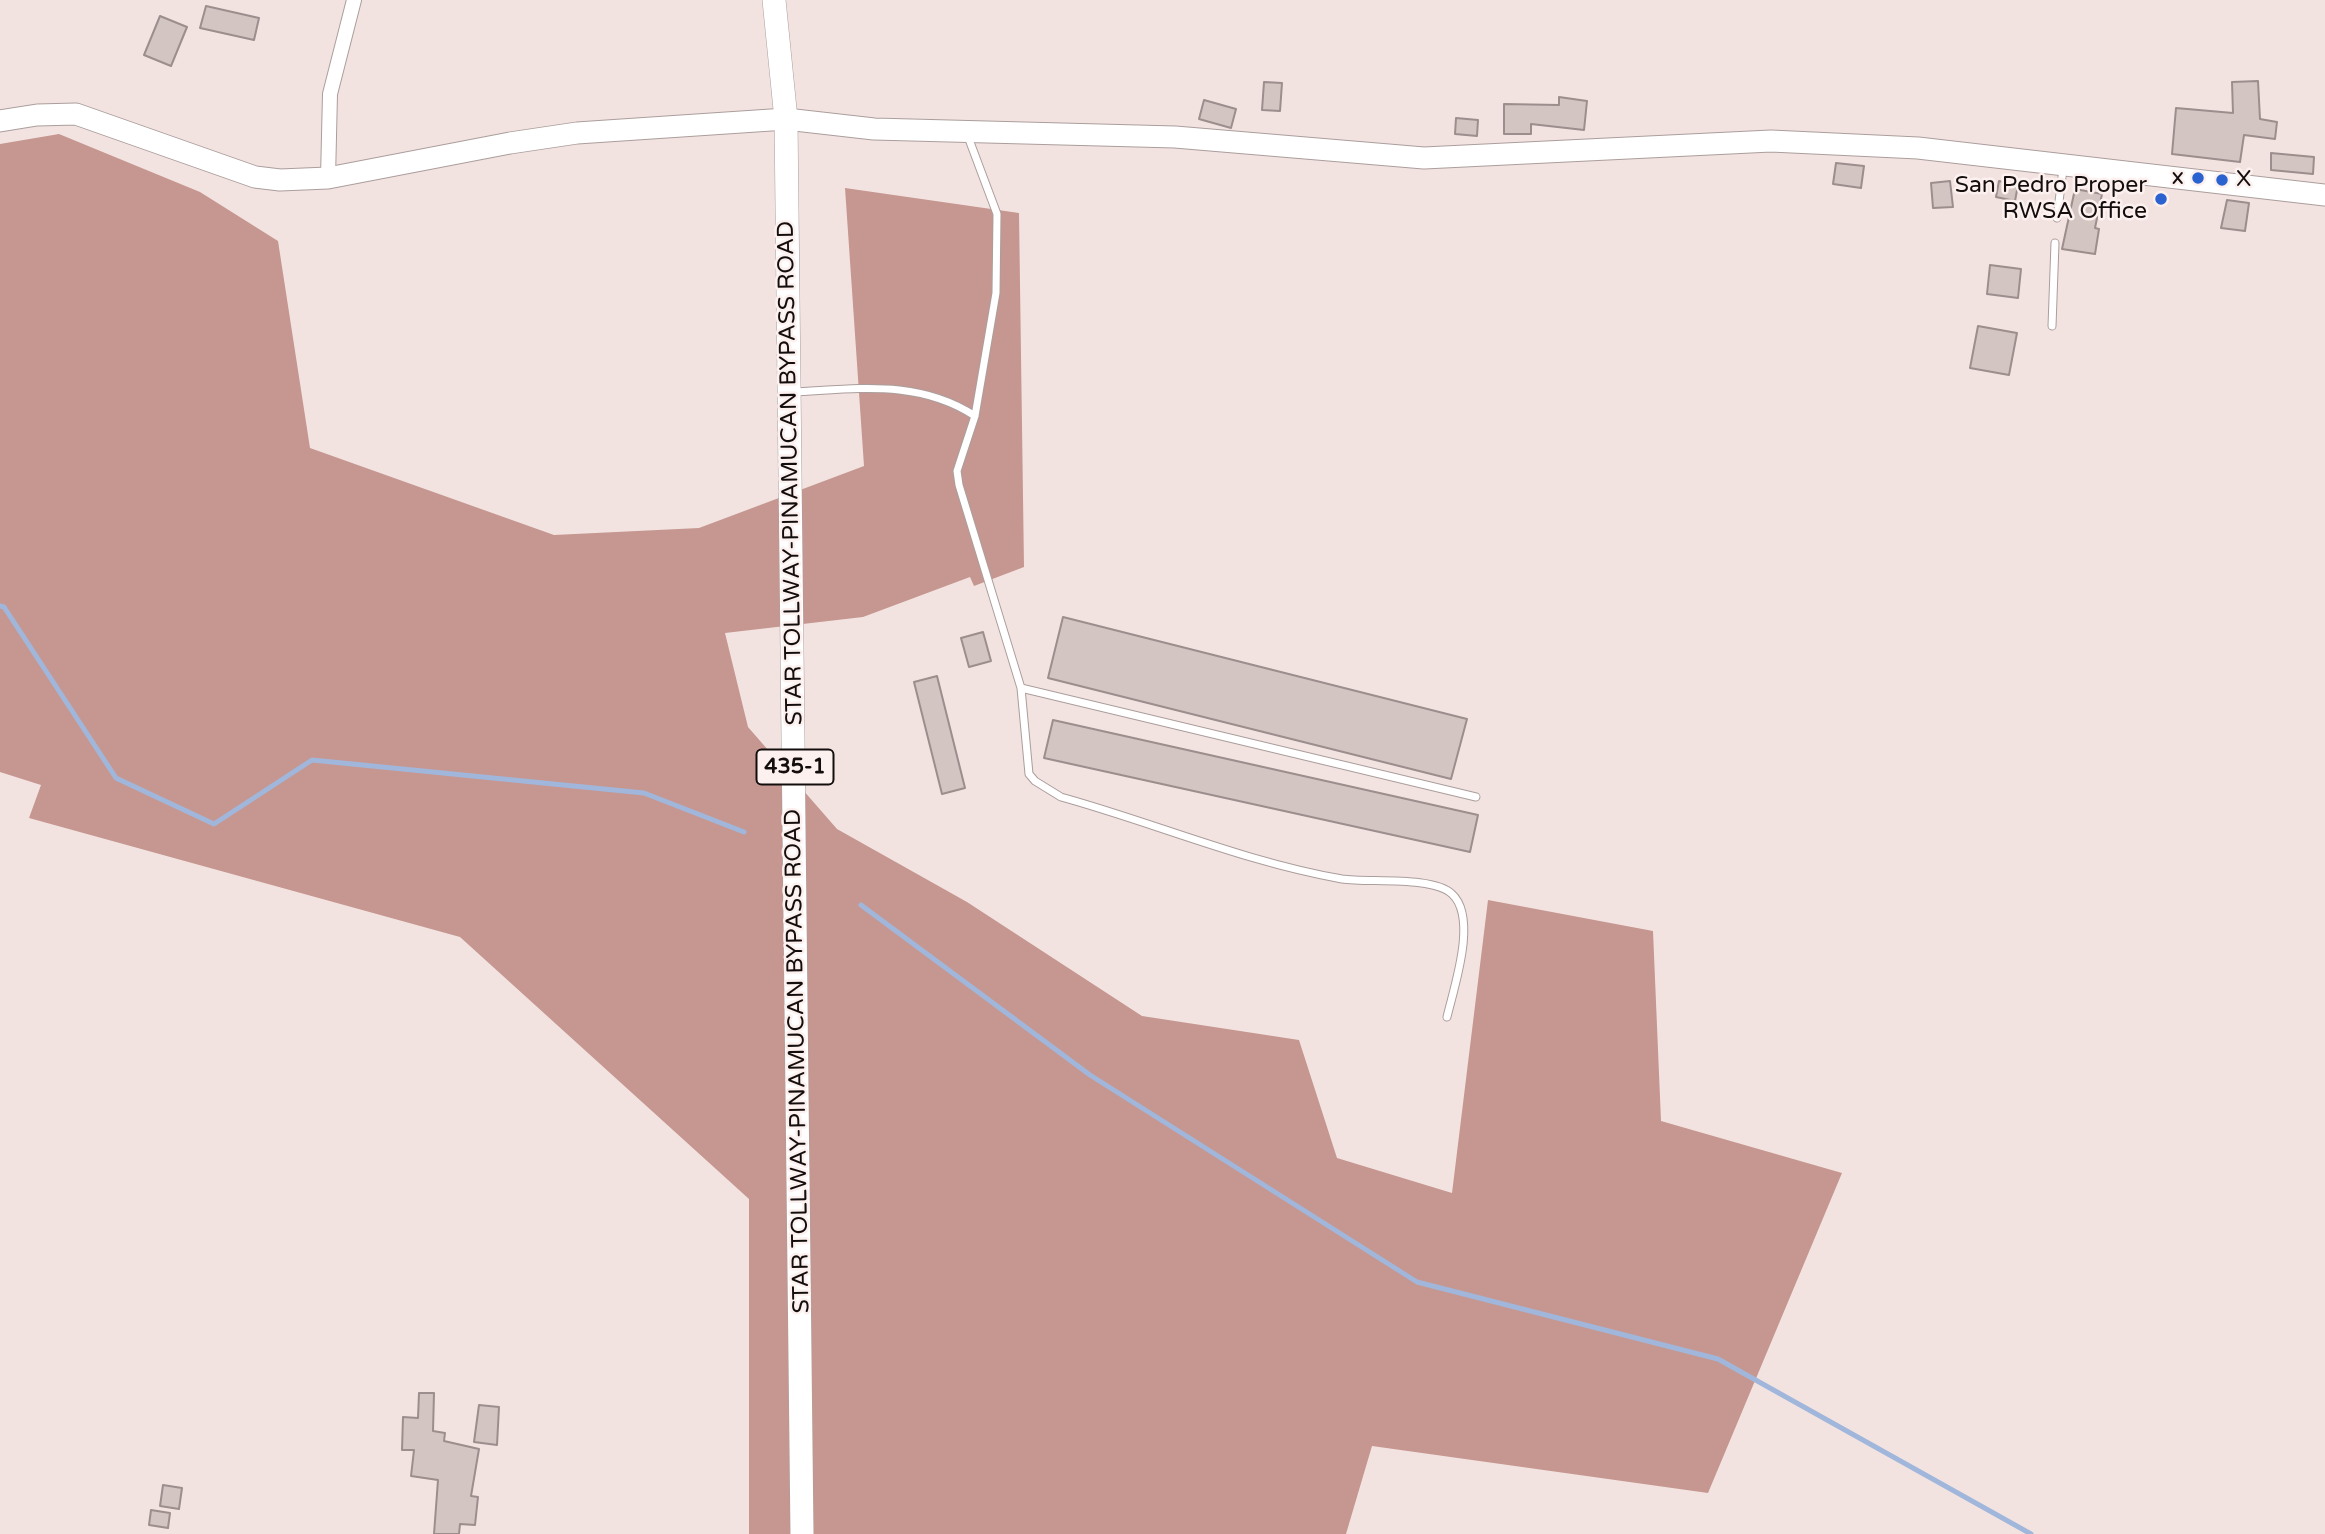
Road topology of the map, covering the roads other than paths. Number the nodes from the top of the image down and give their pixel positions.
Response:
1 (354, 0) edge
2 (774, 0) edge
3 (786, 120) junction
4 (0, 121) edge
5 (966, 130) junction
6 (2063, 164) junction
7 (328, 178) junction
8 (2325, 195) edge
9 (2057, 218) dead end
10 (2055, 243) dead end
11 (2052, 326) dead end
12 (791, 392) junction
13 (975, 416) junction
14 (1021, 688) junction
15 (1476, 797) dead end
16 (1447, 1017) dead end
17 (802, 1534) edge

1 - 7 street
2 - 3 main road, STAR TOLLWAY-PINAMUCAN BYPASS ROAD / 435-1
3 - 5 street
3 - 7 street
3 - 12 main road, STAR TOLLWAY-PINAMUCAN BYPASS ROAD / 435-1
4 - 7 street
5 - 6 street
5 - 13 lane
6 - 8 street
6 - 9 lane
10 - 11 lane
12 - 13 lane
12 - 17 main road, STAR TOLLWAY-PINAMUCAN BYPASS ROAD / 435-1
13 - 14 lane
14 - 15 lane
14 - 16 lane

